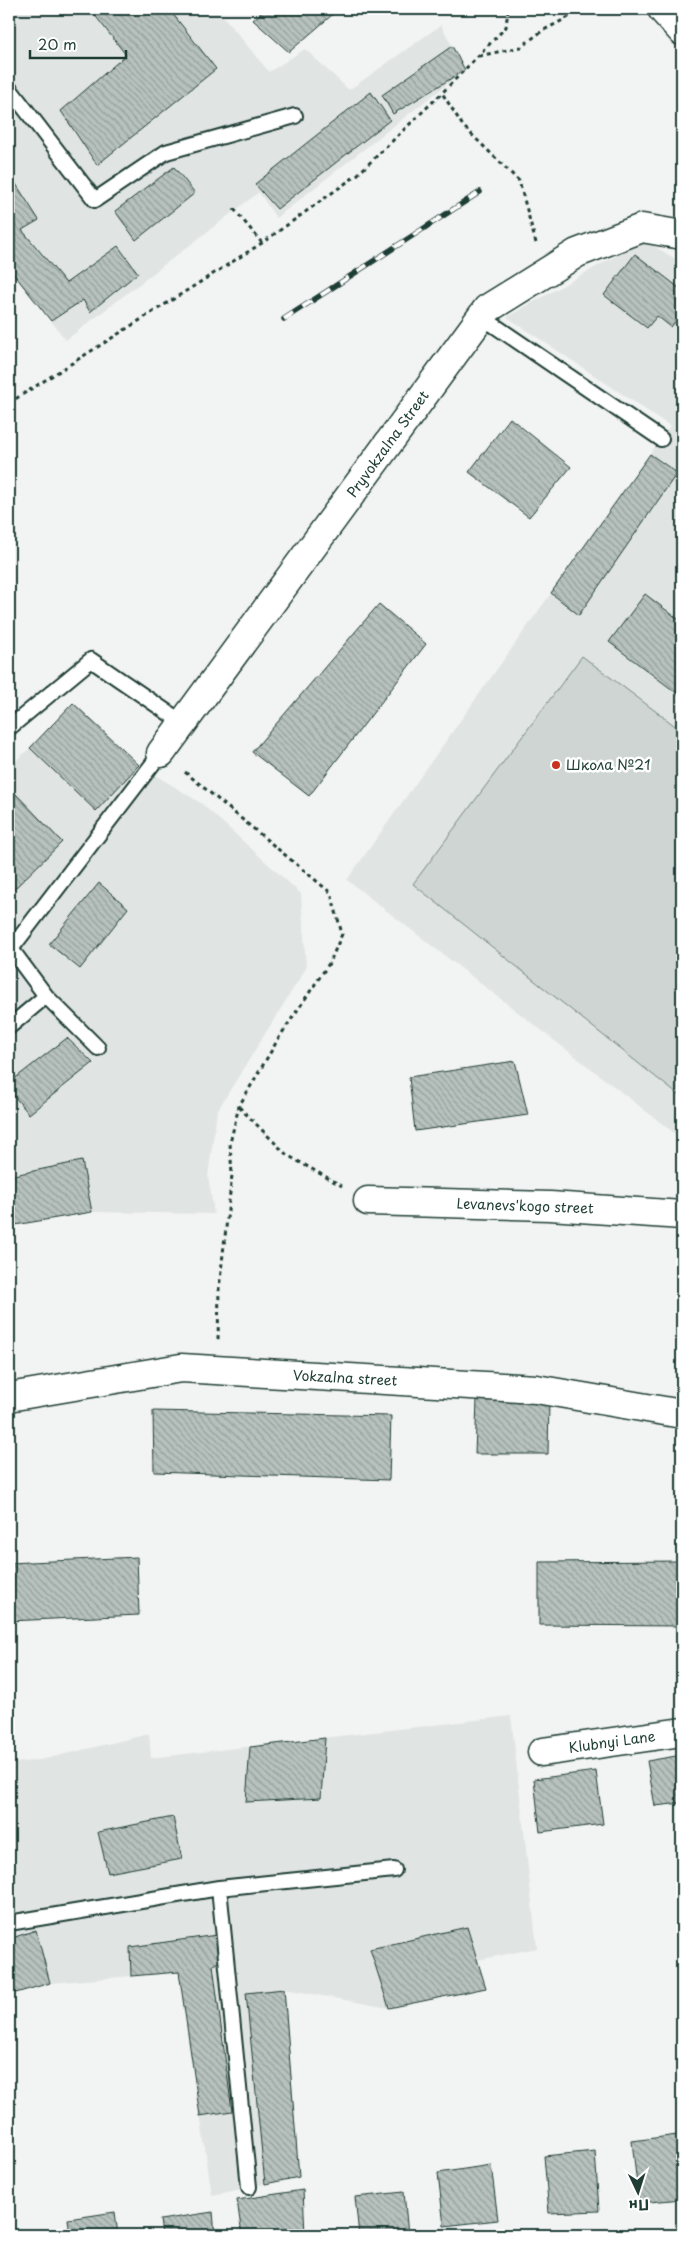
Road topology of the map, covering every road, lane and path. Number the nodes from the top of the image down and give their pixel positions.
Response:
1 (508, 9) edge
2 (584, 9) edge
3 (662, 9) edge
4 (682, 31) edge
5 (478, 56) junction
6 (9, 88) edge
7 (442, 93) junction
8 (295, 116) dead end
9 (234, 209) dead end
10 (682, 235) edge
11 (262, 243) junction
12 (545, 273) junction
13 (482, 316) junction
14 (9, 403) edge
15 (661, 439) dead end
16 (183, 722) junction
17 (9, 728) edge
18 (161, 753) junction
19 (46, 996) junction
20 (9, 1027) edge
21 (98, 1048) dead end
22 (239, 1106) junction
23 (368, 1201) joint
24 (682, 1215) edge
25 (219, 1370) junction
26 (9, 1397) edge
27 (682, 1414) edge
28 (682, 1732) edge
29 (542, 1752) dead end
30 (394, 1870) dead end
31 (219, 1888) junction
32 (9, 1923) edge
33 (250, 2187) dead end

1 - 5 path
2 - 5 path
3 - 4 street
5 - 7 path
6 - 8 lane
7 - 11 path
7 - 12 path
9 - 11 path
10 - 12 street, Pryvokzalna Street
11 - 14 path
12 - 13 street, Pryvokzalna Street
13 - 15 lane
13 - 16 street, Pryvokzalna Street
16 - 17 lane
16 - 18 street, Pryvokzalna Street
18 - 19 lane
18 - 22 path
19 - 20 lane
19 - 21 lane
22 - 23 path
22 - 25 path
23 - 24 street, Levanevs'kogo street
25 - 26 street, Vokzalna street
25 - 27 street, Vokzalna street
28 - 29 street, Klubnyi Lane
30 - 31 lane
31 - 32 lane
31 - 33 lane

